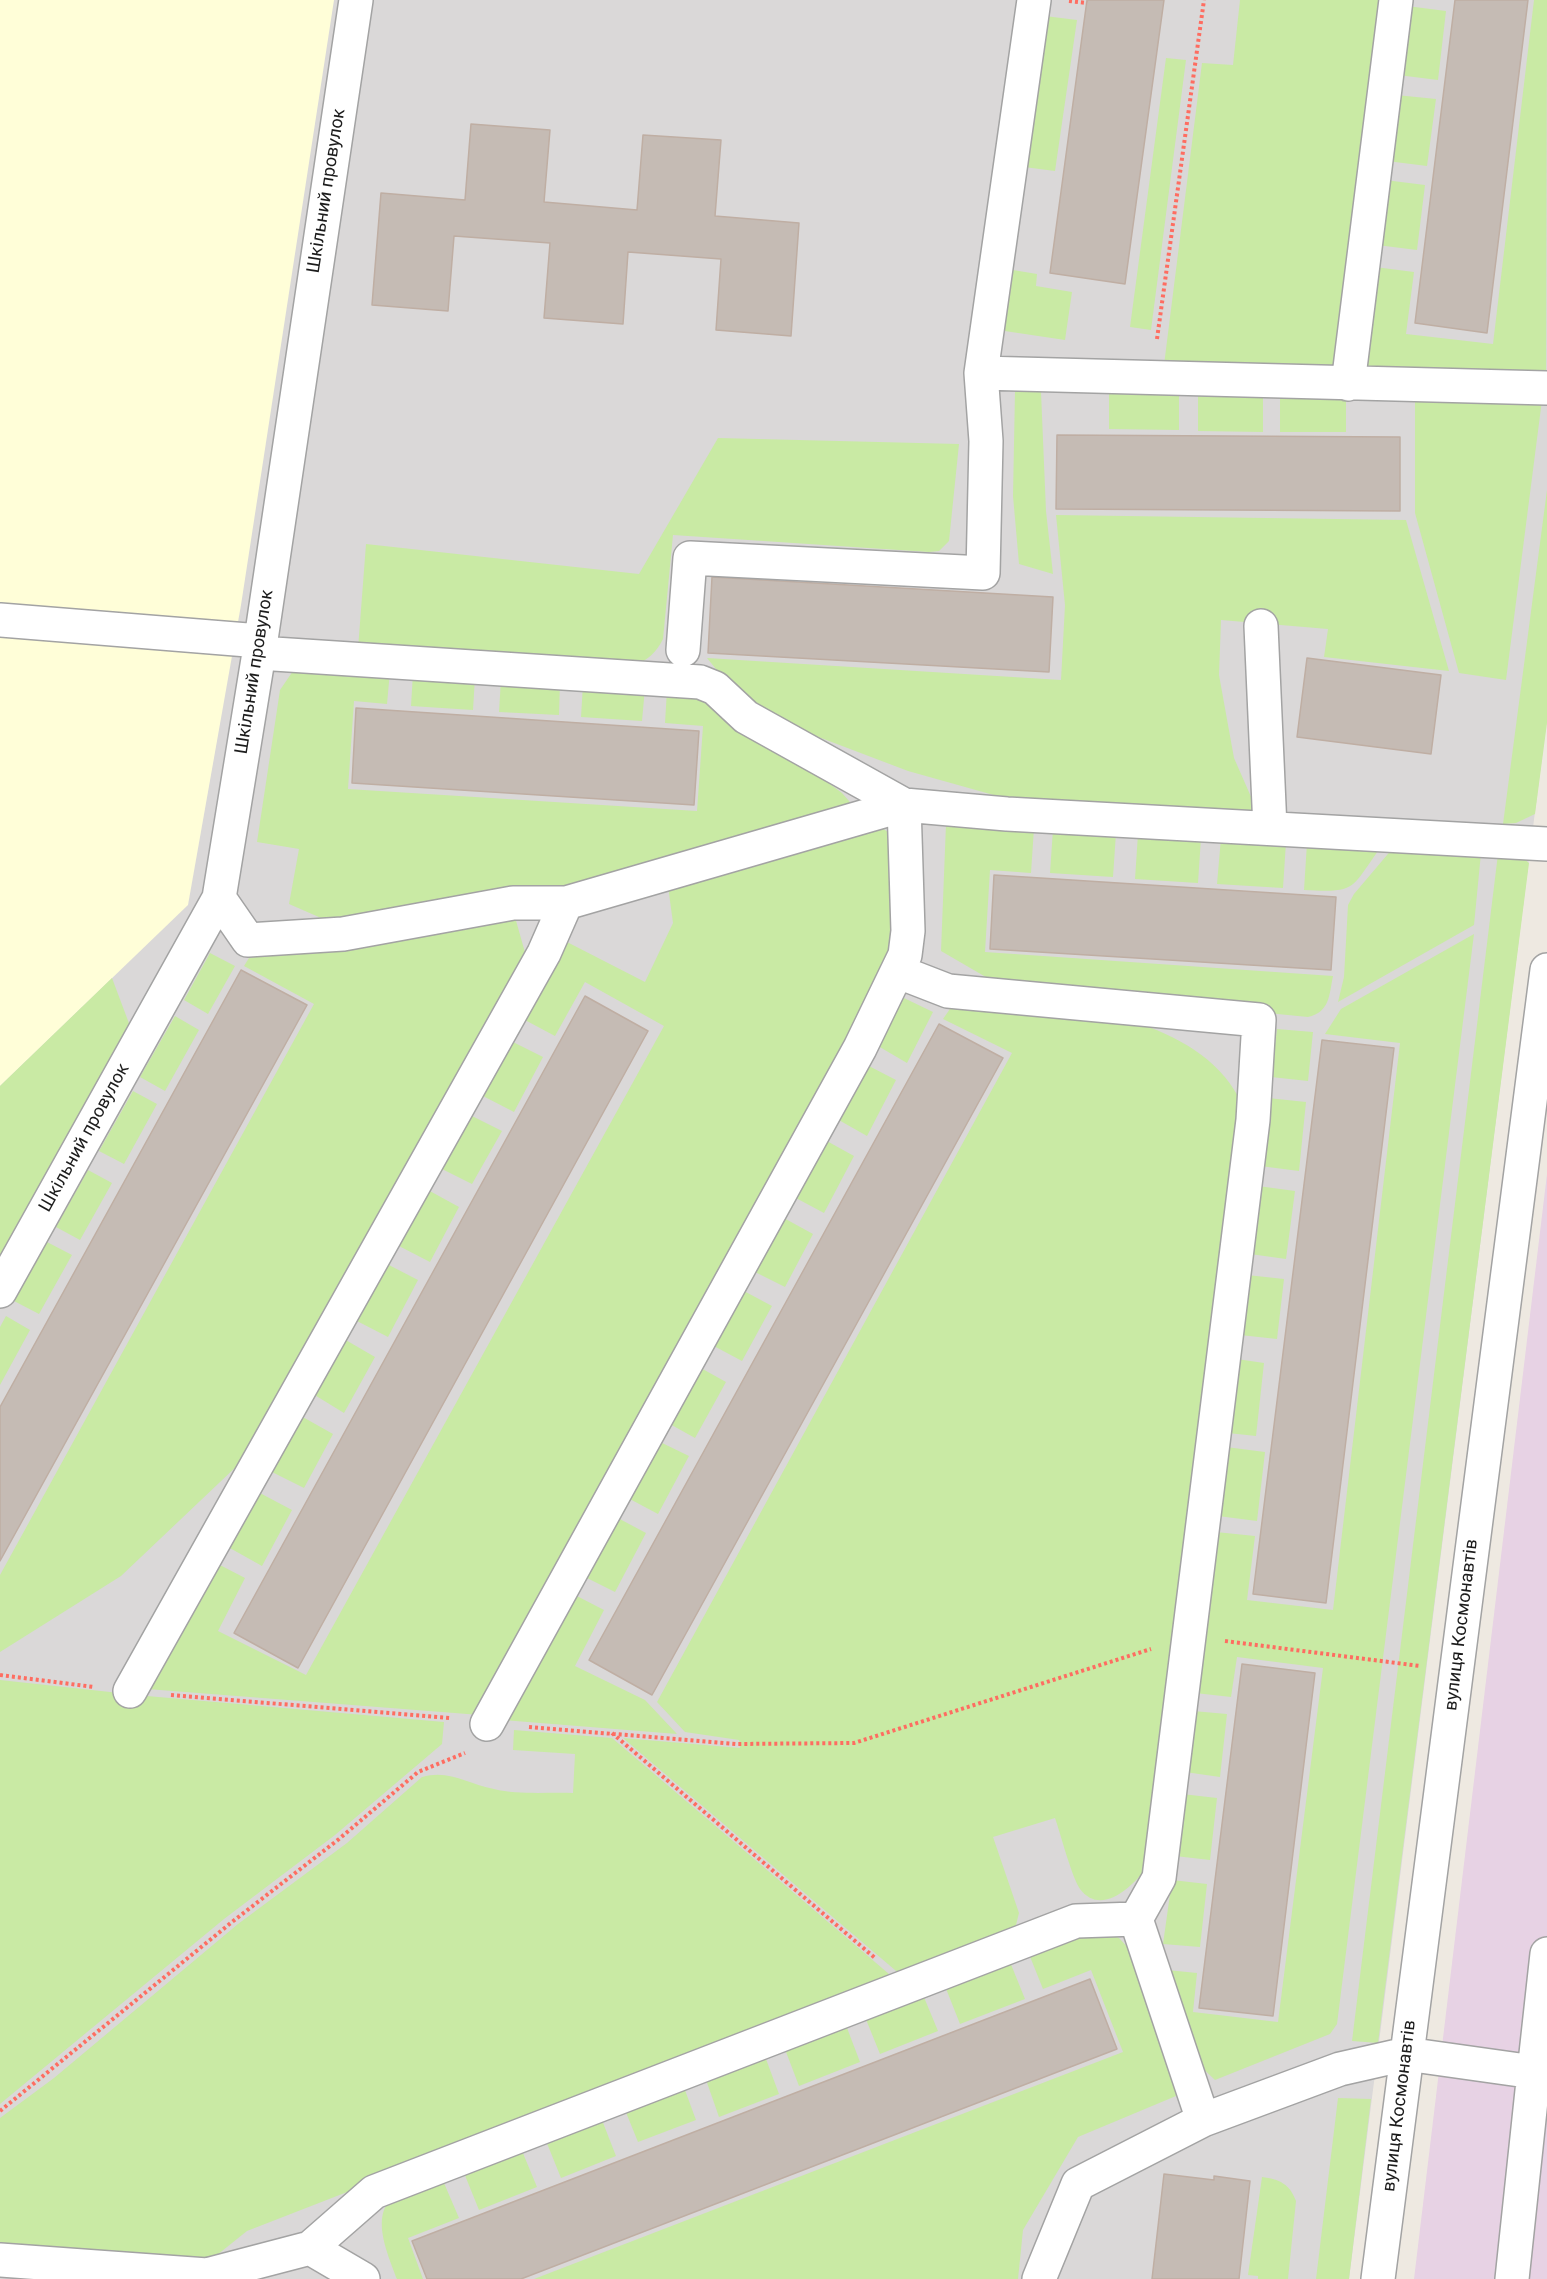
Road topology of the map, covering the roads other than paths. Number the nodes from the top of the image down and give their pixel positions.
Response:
1 (356, 0) edge
2 (1034, 0) edge
3 (1396, 0) edge
4 (981, 373) junction
5 (1348, 384) junction
6 (1547, 388) edge
7 (0, 620) edge
8 (1262, 626) dead end
9 (260, 647) junction
10 (683, 650) dead end
11 (904, 805) junction
12 (1270, 828) junction
13 (1547, 844) edge
14 (219, 898) junction
15 (566, 903) junction
16 (1547, 970) edge
17 (899, 972) junction
18 (0, 1291) edge
19 (130, 1691) road end
20 (487, 1724) road end
21 (1136, 1919) junction
22 (1547, 1954) edge
23 (1406, 2054) junction
24 (1534, 2072) junction
25 (1203, 2120) junction
26 (310, 2248) junction
27 (0, 2260) edge
28 (363, 2279) edge
29 (1039, 2279) edge
30 (1378, 2279) edge
31 (1512, 2279) edge

1 - 9 street, Шкільний провулок
2 - 4 street
3 - 5 street
4 - 5 street
4 - 10 street
5 - 6 street
7 - 9 street
8 - 12 street
9 - 11 street
9 - 14 street, Шкільний провулок
11 - 12 street
11 - 15 street
11 - 17 street
12 - 13 street
14 - 15 street
14 - 18 street, Шкільний провулок
15 - 19 street
16 - 23 street, вулиця Космонавтів
17 - 20 street
17 - 21 street
21 - 25 street
21 - 26 street
22 - 24 street
23 - 24 street
23 - 25 street
23 - 30 street, вулиця Космонавтів
24 - 31 street
25 - 29 street
26 - 27 street
26 - 28 street

